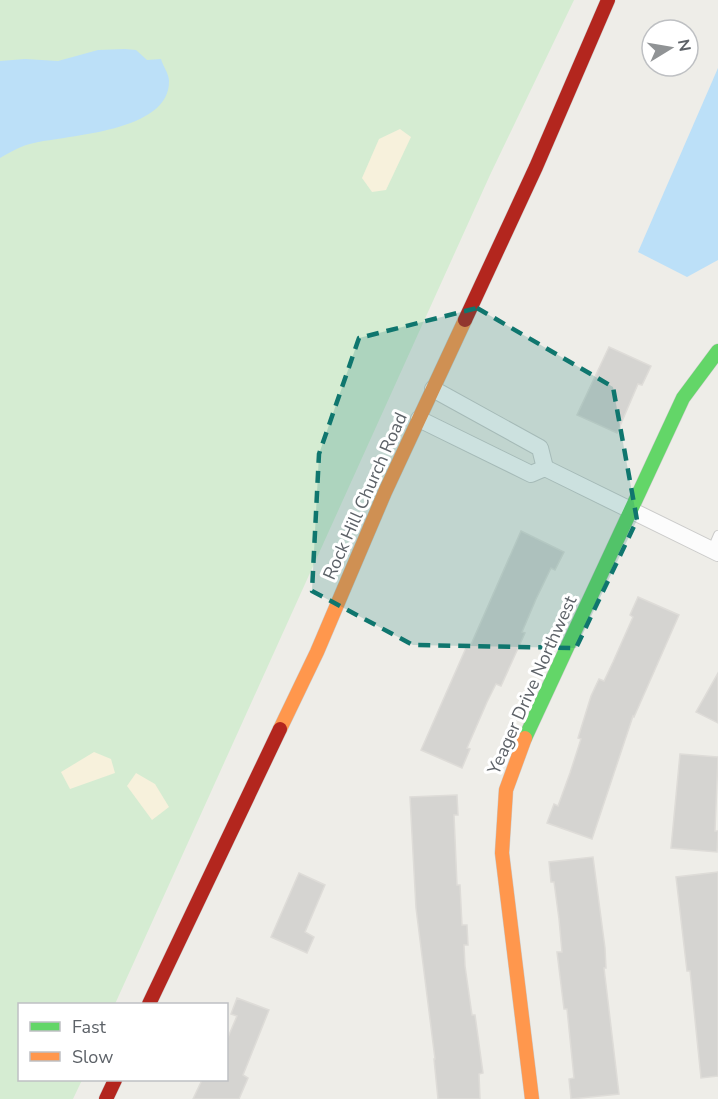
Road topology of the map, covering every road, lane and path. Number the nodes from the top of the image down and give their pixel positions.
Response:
1 (608, 0) edge
2 (718, 351) edge
3 (433, 389) junction
4 (419, 418) junction
5 (545, 468) junction
6 (630, 511) junction
7 (716, 546) edge
8 (150, 1003) edge
9 (115, 1081) edge
10 (106, 1099) edge
11 (532, 1099) edge

1 - 3 main road, Rock Hill Church Road
2 - 6 main road, Yeager Drive Northwest
3 - 4 main road, Rock Hill Church Road
3 - 5 street
4 - 5 street
4 - 8 main road, Rock Hill Church Road
5 - 6 street
6 - 7 street
6 - 11 main road, Yeager Drive Northwest
9 - 10 main road

